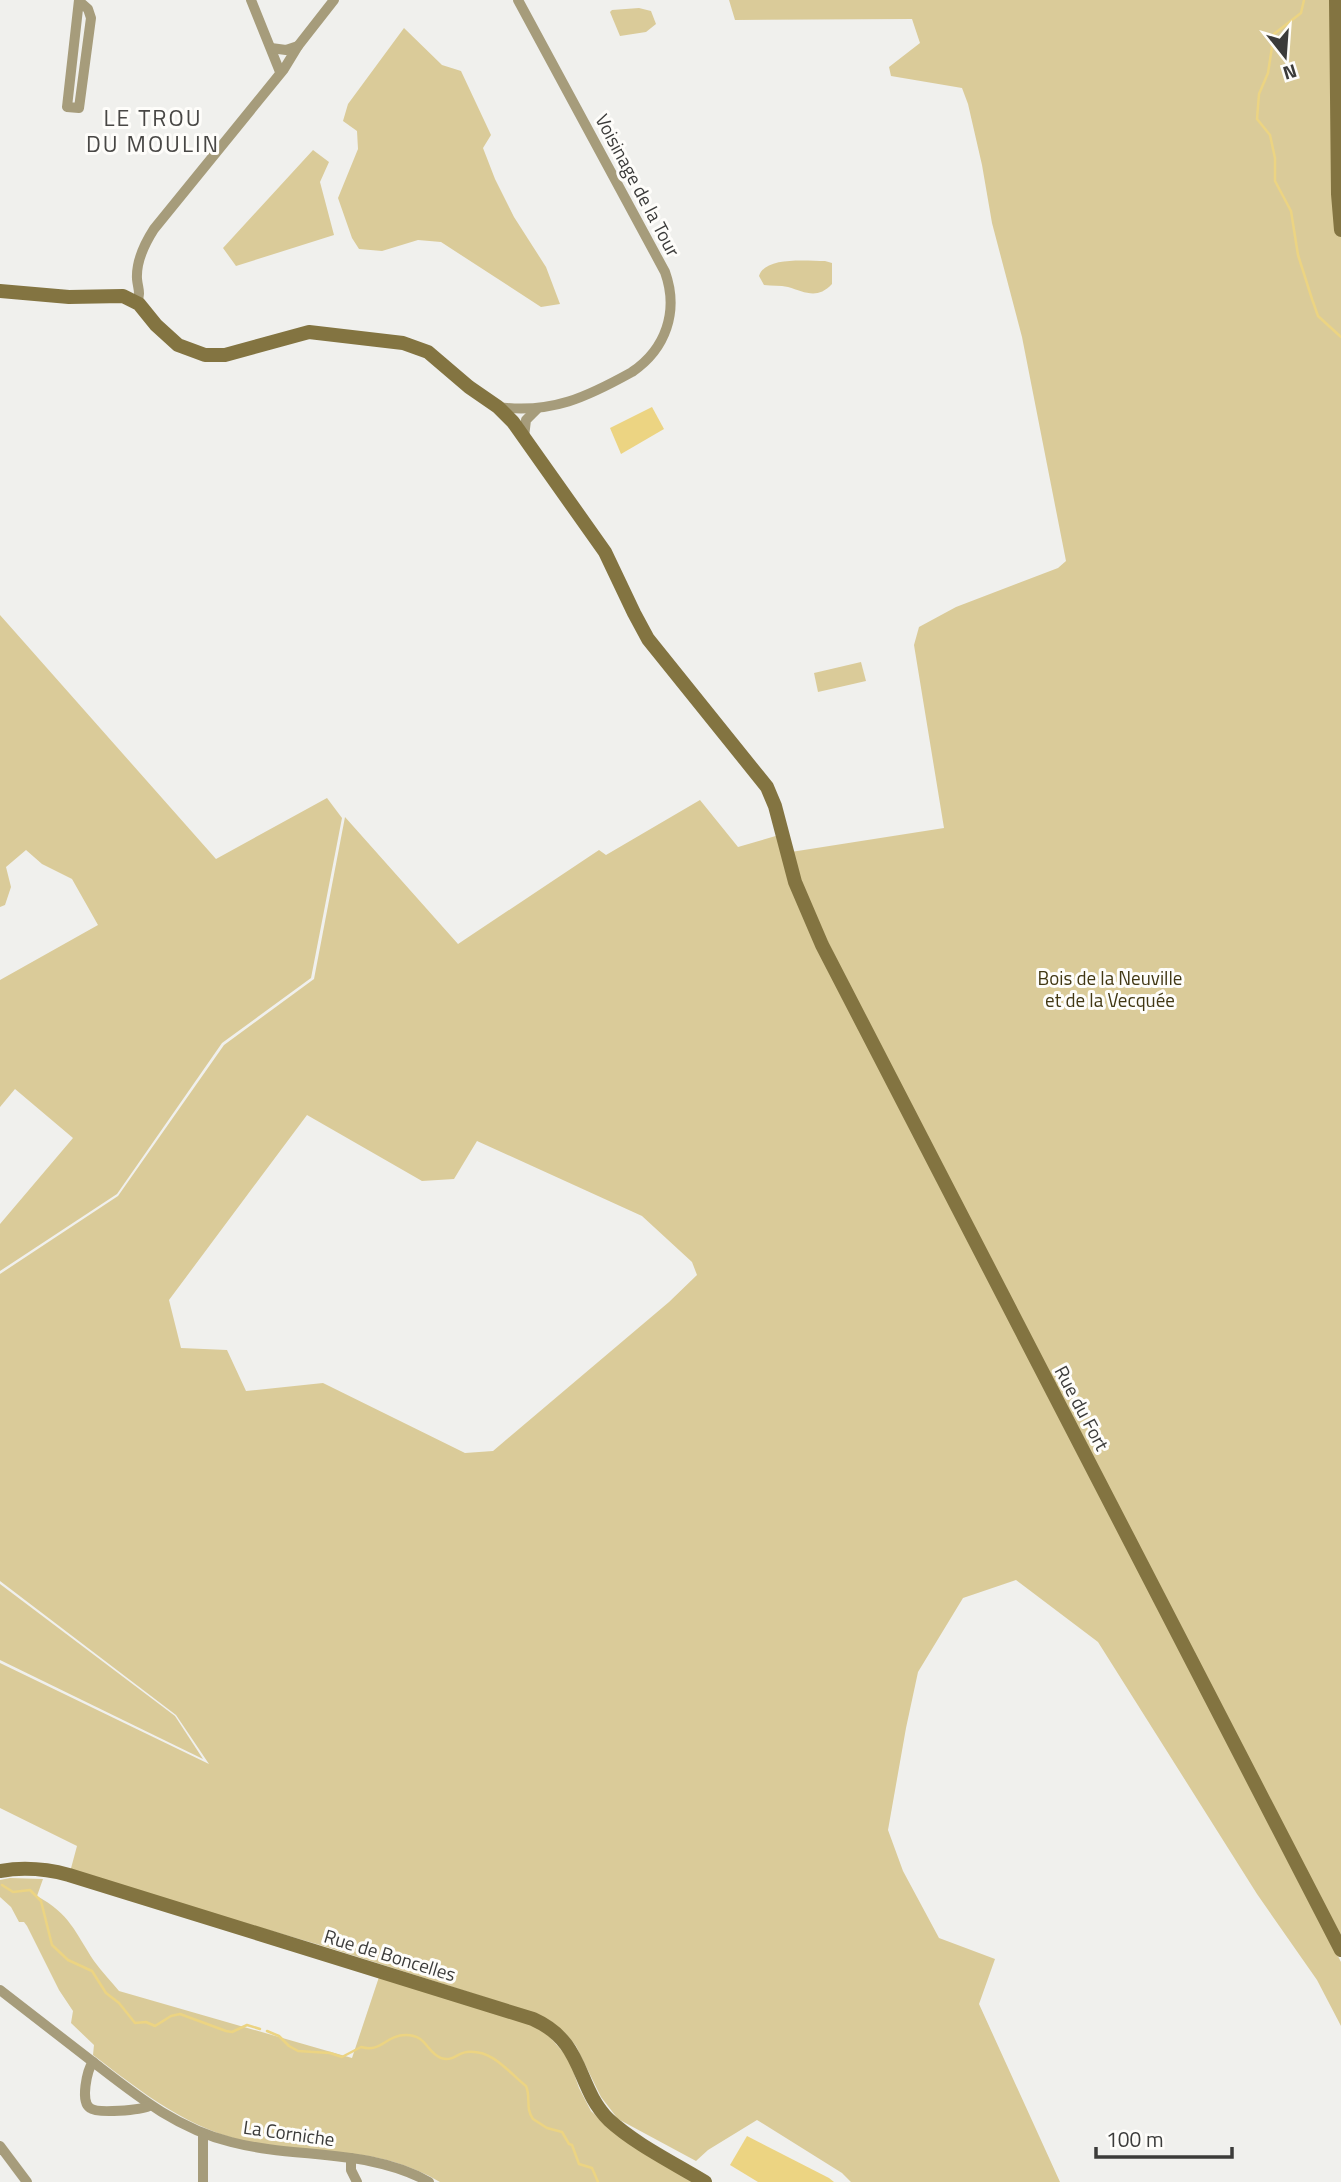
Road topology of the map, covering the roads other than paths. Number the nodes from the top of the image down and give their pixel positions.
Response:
1 (251, 0) edge
2 (334, 0) edge
3 (517, 0) edge
4 (1336, 0) edge
5 (80, 1) edge
6 (298, 46) junction
7 (271, 48) junction
8 (280, 72) junction
9 (1341, 230) edge
10 (137, 280) junction
11 (0, 291) edge
12 (120, 295) junction
13 (137, 303) junction
14 (498, 407) junction
15 (537, 409) junction
16 (524, 438) junction
17 (0, 1871) edge
18 (1341, 1950) edge
19 (0, 1990) edge
20 (93, 2062) junction
21 (149, 2106) junction
22 (204, 2134) junction
23 (0, 2146) edge
24 (351, 2158) junction
25 (27, 2182) edge
26 (203, 2182) edge
27 (358, 2182) edge
28 (429, 2182) edge
29 (705, 2182) edge

1 - 7 street
2 - 6 street
3 - 15 street, Voisinage de la Tour
4 - 9 street
5 - 5 street
6 - 7 street
6 - 8 street
7 - 8 street
8 - 10 street
10 - 12 street
10 - 13 street
11 - 12 street
12 - 13 street
13 - 14 street, Rue du Fort
14 - 15 street, Voisinage de la Tour
14 - 16 street, Rue du Fort
15 - 16 street
16 - 18 street, Rue du Fort
17 - 29 street, Rue de Boncelles
19 - 20 street, La Corniche
20 - 21 street, La Corniche
20 - 21 street
21 - 22 street, La Corniche
22 - 24 street, La Corniche
22 - 26 street
23 - 25 street
24 - 27 street
24 - 28 street, La Corniche

